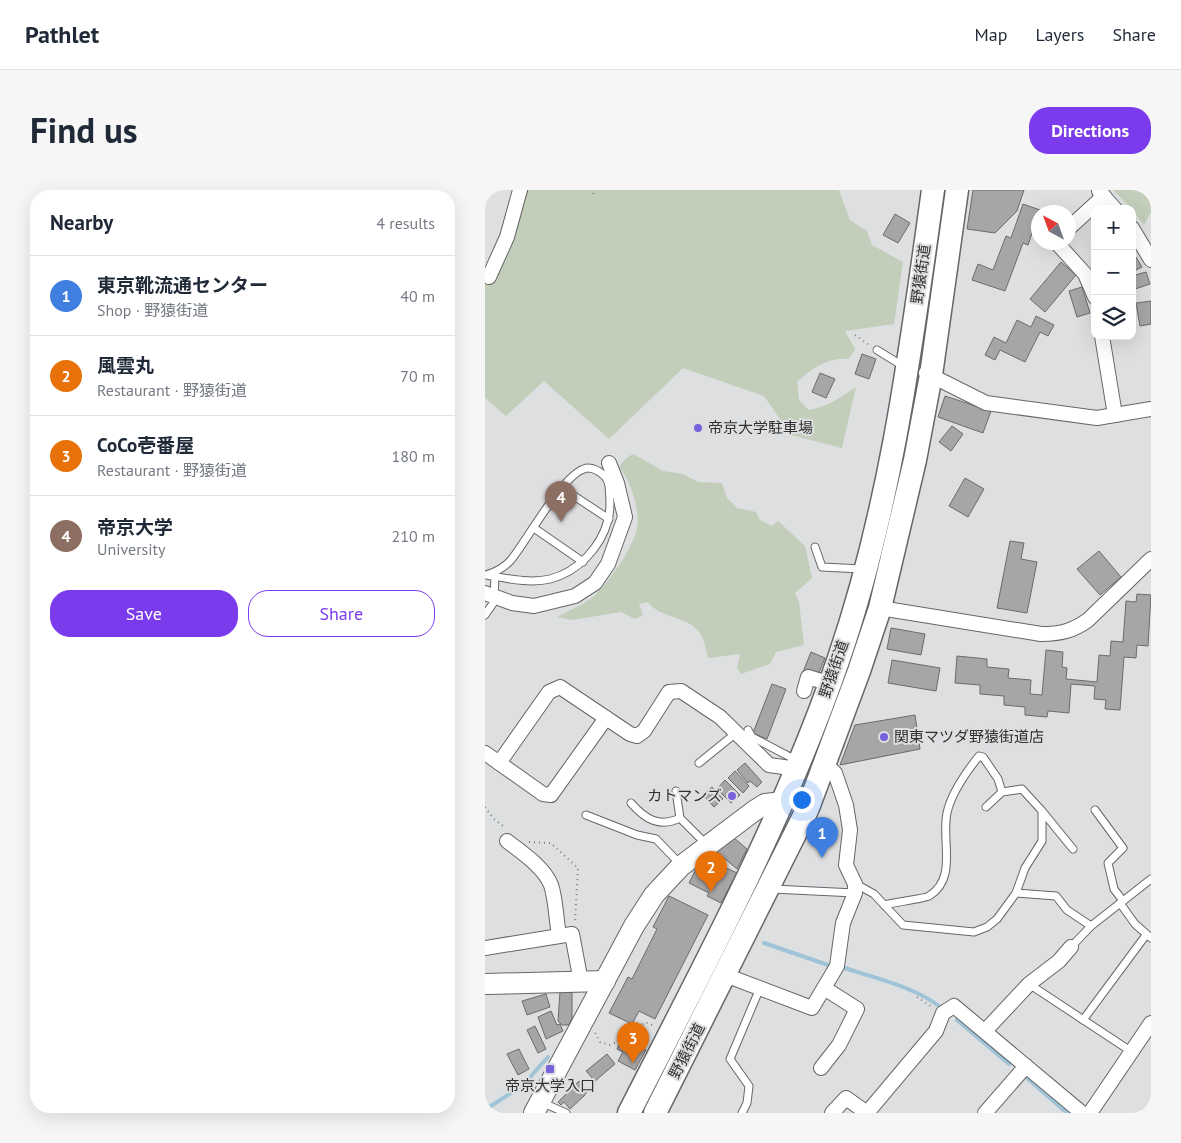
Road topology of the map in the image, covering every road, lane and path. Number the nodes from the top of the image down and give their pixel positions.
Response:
1 (520, 190) edge
2 (595, 190) edge
3 (933, 190) edge
4 (957, 190) edge
5 (1101, 193) edge
6 (593, 194) dead end
7 (1112, 205) edge
8 (1076, 220) edge
9 (1136, 234) edge
10 (1063, 250) edge
11 (1151, 257) edge
12 (489, 276) dead end
13 (1094, 295) edge
14 (855, 334) dead end
15 (1103, 340) edge
16 (869, 345) dead end
17 (877, 350) dead end
18 (908, 368) junction
19 (931, 375) junction
20 (1151, 409) edge
21 (1115, 415) junction
22 (609, 463) dead end
23 (562, 488) junction
24 (609, 519) junction
25 (534, 528) junction
26 (815, 547) dead end
27 (1151, 559) edge
28 (583, 562) junction
29 (865, 570) junction
30 (485, 575) edge
31 (495, 575) junction
32 (488, 595) edge
33 (880, 608) junction
34 (485, 615) edge
35 (821, 681) dead end
36 (804, 691) dead end
37 (606, 718) junction
38 (742, 731) junction
39 (485, 753) edge
40 (499, 763) junction
41 (699, 763) dead end
42 (800, 764) junction
43 (825, 764) junction
44 (676, 791) dead end
45 (1002, 792) junction
46 (784, 802) junction
47 (631, 803) dead end
48 (986, 807) dead end
49 (807, 808) junction
50 (1095, 810) dead end
51 (1042, 811) junction
52 (586, 815) dead end
53 (680, 818) junction
54 (507, 841) dead end
55 (707, 845) junction
56 (1073, 849) dead end
57 (755, 863) junction
58 (681, 866) junction
59 (1151, 878) edge
60 (773, 880) junction
61 (855, 888) junction
62 (1016, 893) junction
63 (1122, 902) junction
64 (884, 905) junction
65 (1091, 926) junction
66 (559, 935) junction
67 (1148, 936) edge
68 (485, 946) edge
69 (1071, 947) joint
70 (725, 975) junction
71 (581, 982) junction
72 (605, 982) junction
73 (485, 984) edge
74 (1029, 984) junction
75 (760, 988) junction
76 (824, 988) junction
77 (917, 998) dead end
78 (943, 1013) junction
79 (1083, 1020) junction
80 (1151, 1023) edge
81 (660, 1029) dead end
82 (594, 1030) dead end
83 (985, 1031) junction
84 (1131, 1052) junction
85 (1026, 1066) junction
86 (821, 1068) dead end
87 (537, 1108) edge
88 (566, 1113) edge
89 (629, 1113) edge
90 (655, 1113) edge
91 (741, 1113) edge
92 (832, 1113) edge
93 (867, 1113) edge
94 (985, 1113) edge
95 (1081, 1113) edge
96 (1090, 1113) edge

1 - 12 street
2 - 6 path
3 - 18 main road, 野猿街道
4 - 19 main road, 野猿街道
5 - 7 street
5 - 8 street
9 - 11 street
10 - 13 street
14 - 16 path
15 - 21 street
17 - 18 lane
18 - 19 street
18 - 29 main road, 野猿街道
19 - 21 street
19 - 33 main road, 野猿街道
20 - 21 street
22 - 32 street
23 - 24 lane
23 - 24 lane
23 - 25 lane
24 - 28 lane
25 - 28 lane
25 - 31 lane
26 - 29 lane
27 - 33 street
28 - 31 lane
29 - 42 main road, 野猿街道
30 - 31 lane
31 - 32 lane
32 - 34 lane
33 - 43 main road, 野猿街道
35 - 36 street
37 - 38 street
37 - 40 street
37 - 40 street
38 - 41 lane
38 - 42 street
39 - 40 street
42 - 46 main road, 野猿街道
43 - 49 main road, 野猿街道
43 - 61 street
44 - 53 lane
45 - 48 lane
45 - 51 lane
45 - 64 lane
46 - 49 main road
46 - 55 street
46 - 57 main road, 野猿街道
47 - 53 lane
49 - 60 main road, 野猿街道
50 - 63 lane
51 - 56 lane
51 - 62 lane
52 - 58 lane
53 - 55 lane
54 - 66 street
55 - 58 street
57 - 60 main road
57 - 89 main road, 野猿街道
58 - 72 street
59 - 63 lane
60 - 61 lane
60 - 70 main road, 野猿街道
61 - 64 lane
61 - 76 street
62 - 64 lane
62 - 65 lane
63 - 65 lane
63 - 67 lane
65 - 69 lane
66 - 68 street
66 - 71 street
67 - 79 lane
69 - 74 street
70 - 75 street
70 - 90 main road, 野猿街道
71 - 72 street
71 - 73 street
72 - 87 street
74 - 79 lane
74 - 83 street
75 - 76 street
75 - 91 lane
76 - 86 street
77 - 78 path
78 - 83 street
78 - 93 street
79 - 84 lane
80 - 84 street
81 - 82 path
83 - 85 street
84 - 96 street
85 - 94 street
85 - 95 street
87 - 88 lane
92 - 93 street

